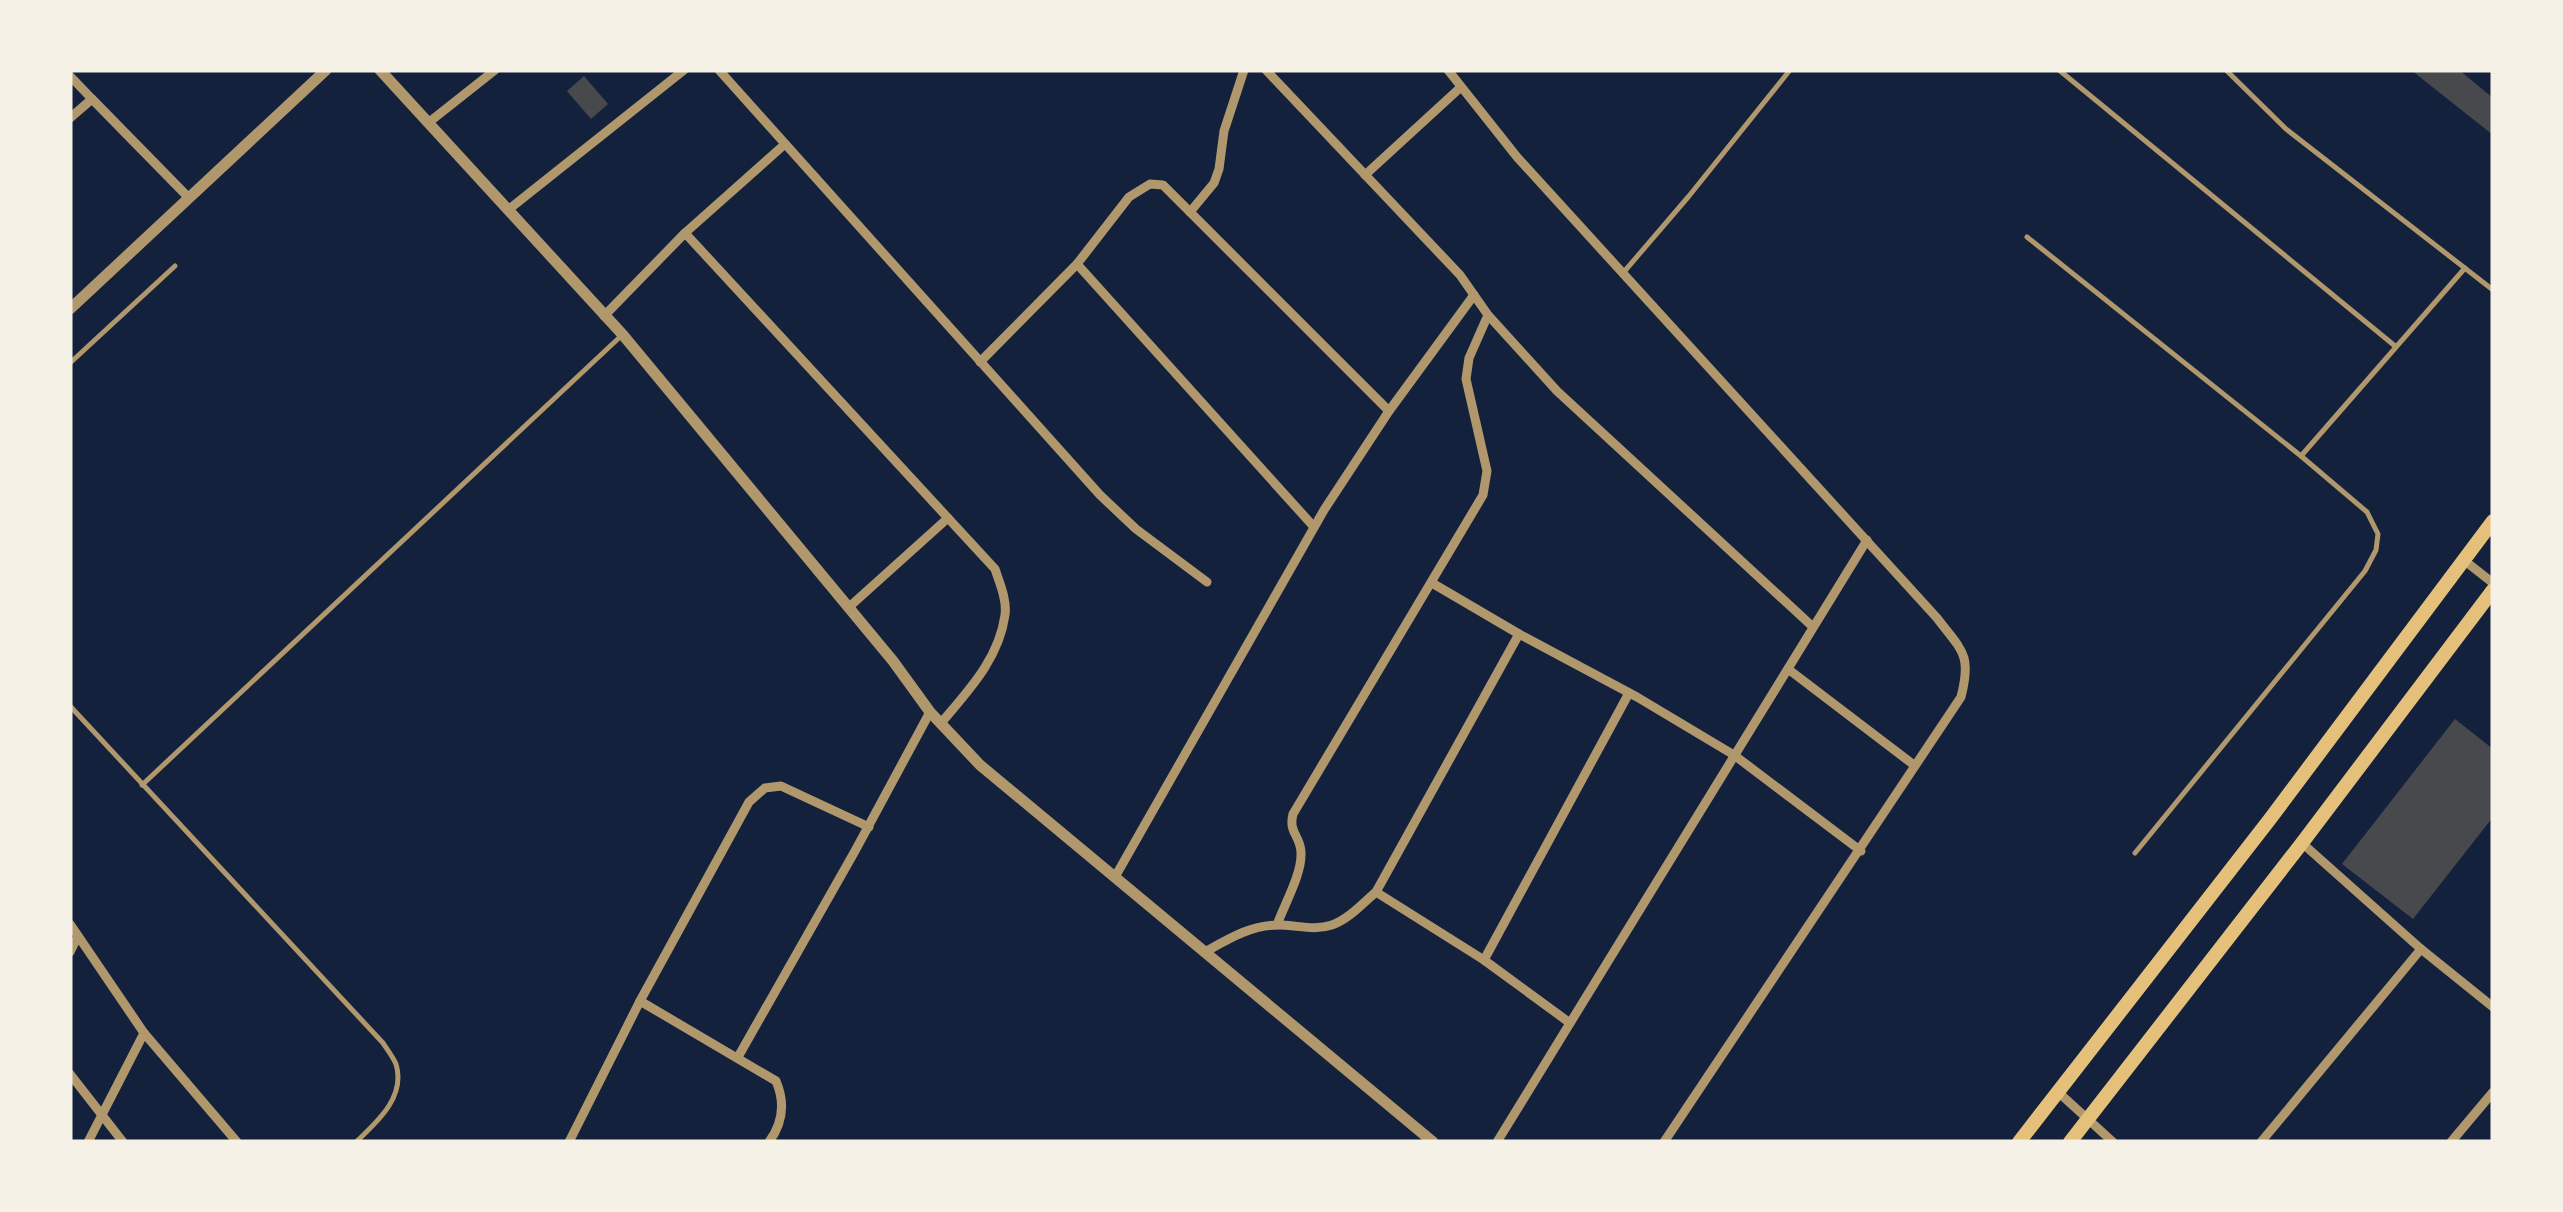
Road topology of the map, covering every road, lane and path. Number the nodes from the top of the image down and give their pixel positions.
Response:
1 (326, 70) edge
2 (380, 70) edge
3 (495, 70) edge
4 (684, 70) edge
5 (719, 70) edge
6 (1244, 70) edge
7 (1266, 70) edge
8 (1448, 70) edge
9 (1790, 70) edge
10 (2059, 70) edge
11 (2226, 70) edge
12 (70, 76) edge
13 (1462, 87) junction
14 (92, 99) junction
15 (70, 118) edge
16 (428, 123) junction
17 (785, 144) junction
18 (1365, 175) junction
19 (189, 198) junction
20 (508, 210) junction
21 (1190, 212) junction
22 (686, 233) junction
23 (2027, 237) dead end
24 (1077, 264) junction
25 (174, 266) dead end
26 (2465, 268) junction
27 (1623, 273) junction
28 (2493, 290) edge
29 (1474, 295) junction
30 (70, 309) edge
31 (1488, 315) junction
32 (604, 316) junction
33 (623, 335) junction
34 (2395, 346) junction
35 (980, 362) junction
36 (70, 363) edge
37 (1389, 411) junction
38 (2301, 456) junction
39 (948, 518) junction
40 (2493, 522) edge
41 (1314, 527) junction
42 (1867, 540) junction
43 (2465, 561) junction
44 (1207, 582) dead end
45 (1432, 583) junction
46 (2493, 586) edge
47 (848, 608) junction
48 (1813, 627) junction
49 (1520, 634) junction
50 (1788, 669) junction
51 (1629, 693) junction
52 (70, 706) edge
53 (930, 712) junction
54 (941, 723) junction
55 (1734, 755) junction
56 (1914, 765) junction
57 (142, 785) junction
58 (868, 826) junction
59 (2302, 843) junction
60 (1861, 851) junction
61 (2135, 854) dead end
62 (1115, 877) junction
63 (1376, 892) junction
64 (70, 924) edge
65 (1277, 925) junction
66 (78, 936) junction
67 (2421, 950) junction
68 (70, 952) edge
69 (1205, 952) junction
70 (1484, 960) junction
71 (640, 1001) junction
72 (2493, 1007) edge
73 (1570, 1023) junction
74 (144, 1033) junction
75 (738, 1058) junction
76 (70, 1074) edge
77 (2058, 1092) junction
78 (2493, 1092) edge
79 (102, 1115) junction
80 (2088, 1119) junction
81 (88, 1142) edge
82 (123, 1142) edge
83 (237, 1142) edge
84 (356, 1142) edge
85 (570, 1142) edge
86 (770, 1142) edge
87 (1433, 1142) edge
88 (1497, 1142) edge
89 (1664, 1142) edge
90 (2019, 1142) edge
91 (2070, 1142) edge
92 (2113, 1142) edge
93 (2260, 1142) edge
94 (2451, 1142) edge

1 - 19 street
2 - 16 street
3 - 16 street
4 - 20 street
5 - 17 street
6 - 21 street
7 - 18 street
8 - 13 street
9 - 27 lane
10 - 34 lane
11 - 26 lane
12 - 14 street
13 - 18 street
13 - 27 street
14 - 15 street
14 - 19 street
16 - 20 street
17 - 22 street
17 - 35 street
18 - 29 street
19 - 30 street
20 - 32 street
21 - 24 street
21 - 37 street
22 - 32 street
22 - 39 street
23 - 38 lane
24 - 35 street
24 - 41 street
25 - 36 lane
26 - 28 lane
26 - 34 lane
27 - 42 street
29 - 31 street
29 - 37 street
31 - 45 street
31 - 48 street
32 - 33 street
33 - 47 street
33 - 57 lane
34 - 38 lane
35 - 44 street
37 - 41 street
38 - 61 lane
39 - 47 street
39 - 54 street
40 - 43 main road
41 - 62 street
42 - 48 street
42 - 56 street
43 - 46 street
43 - 77 main road
45 - 49 street
45 - 65 street
46 - 59 main road
47 - 53 street
48 - 50 street
49 - 51 street
49 - 63 street
50 - 55 street
50 - 56 street
51 - 55 street
51 - 70 street
52 - 57 lane
53 - 54 street
53 - 58 street
54 - 62 street
55 - 60 street
55 - 73 street
56 - 60 street
57 - 84 lane
58 - 71 street
58 - 75 street
59 - 67 street
59 - 80 main road
60 - 89 street
62 - 69 street
63 - 65 street
63 - 70 street
64 - 66 street
65 - 69 street
66 - 68 street
66 - 74 street
67 - 72 street
67 - 93 street
69 - 87 street
70 - 73 street
71 - 75 street
71 - 85 street
73 - 88 street
74 - 79 street
74 - 83 street
75 - 86 street
76 - 79 street
77 - 80 street
77 - 90 main road
78 - 94 street
79 - 81 street
79 - 82 street
80 - 91 main road
80 - 92 street

